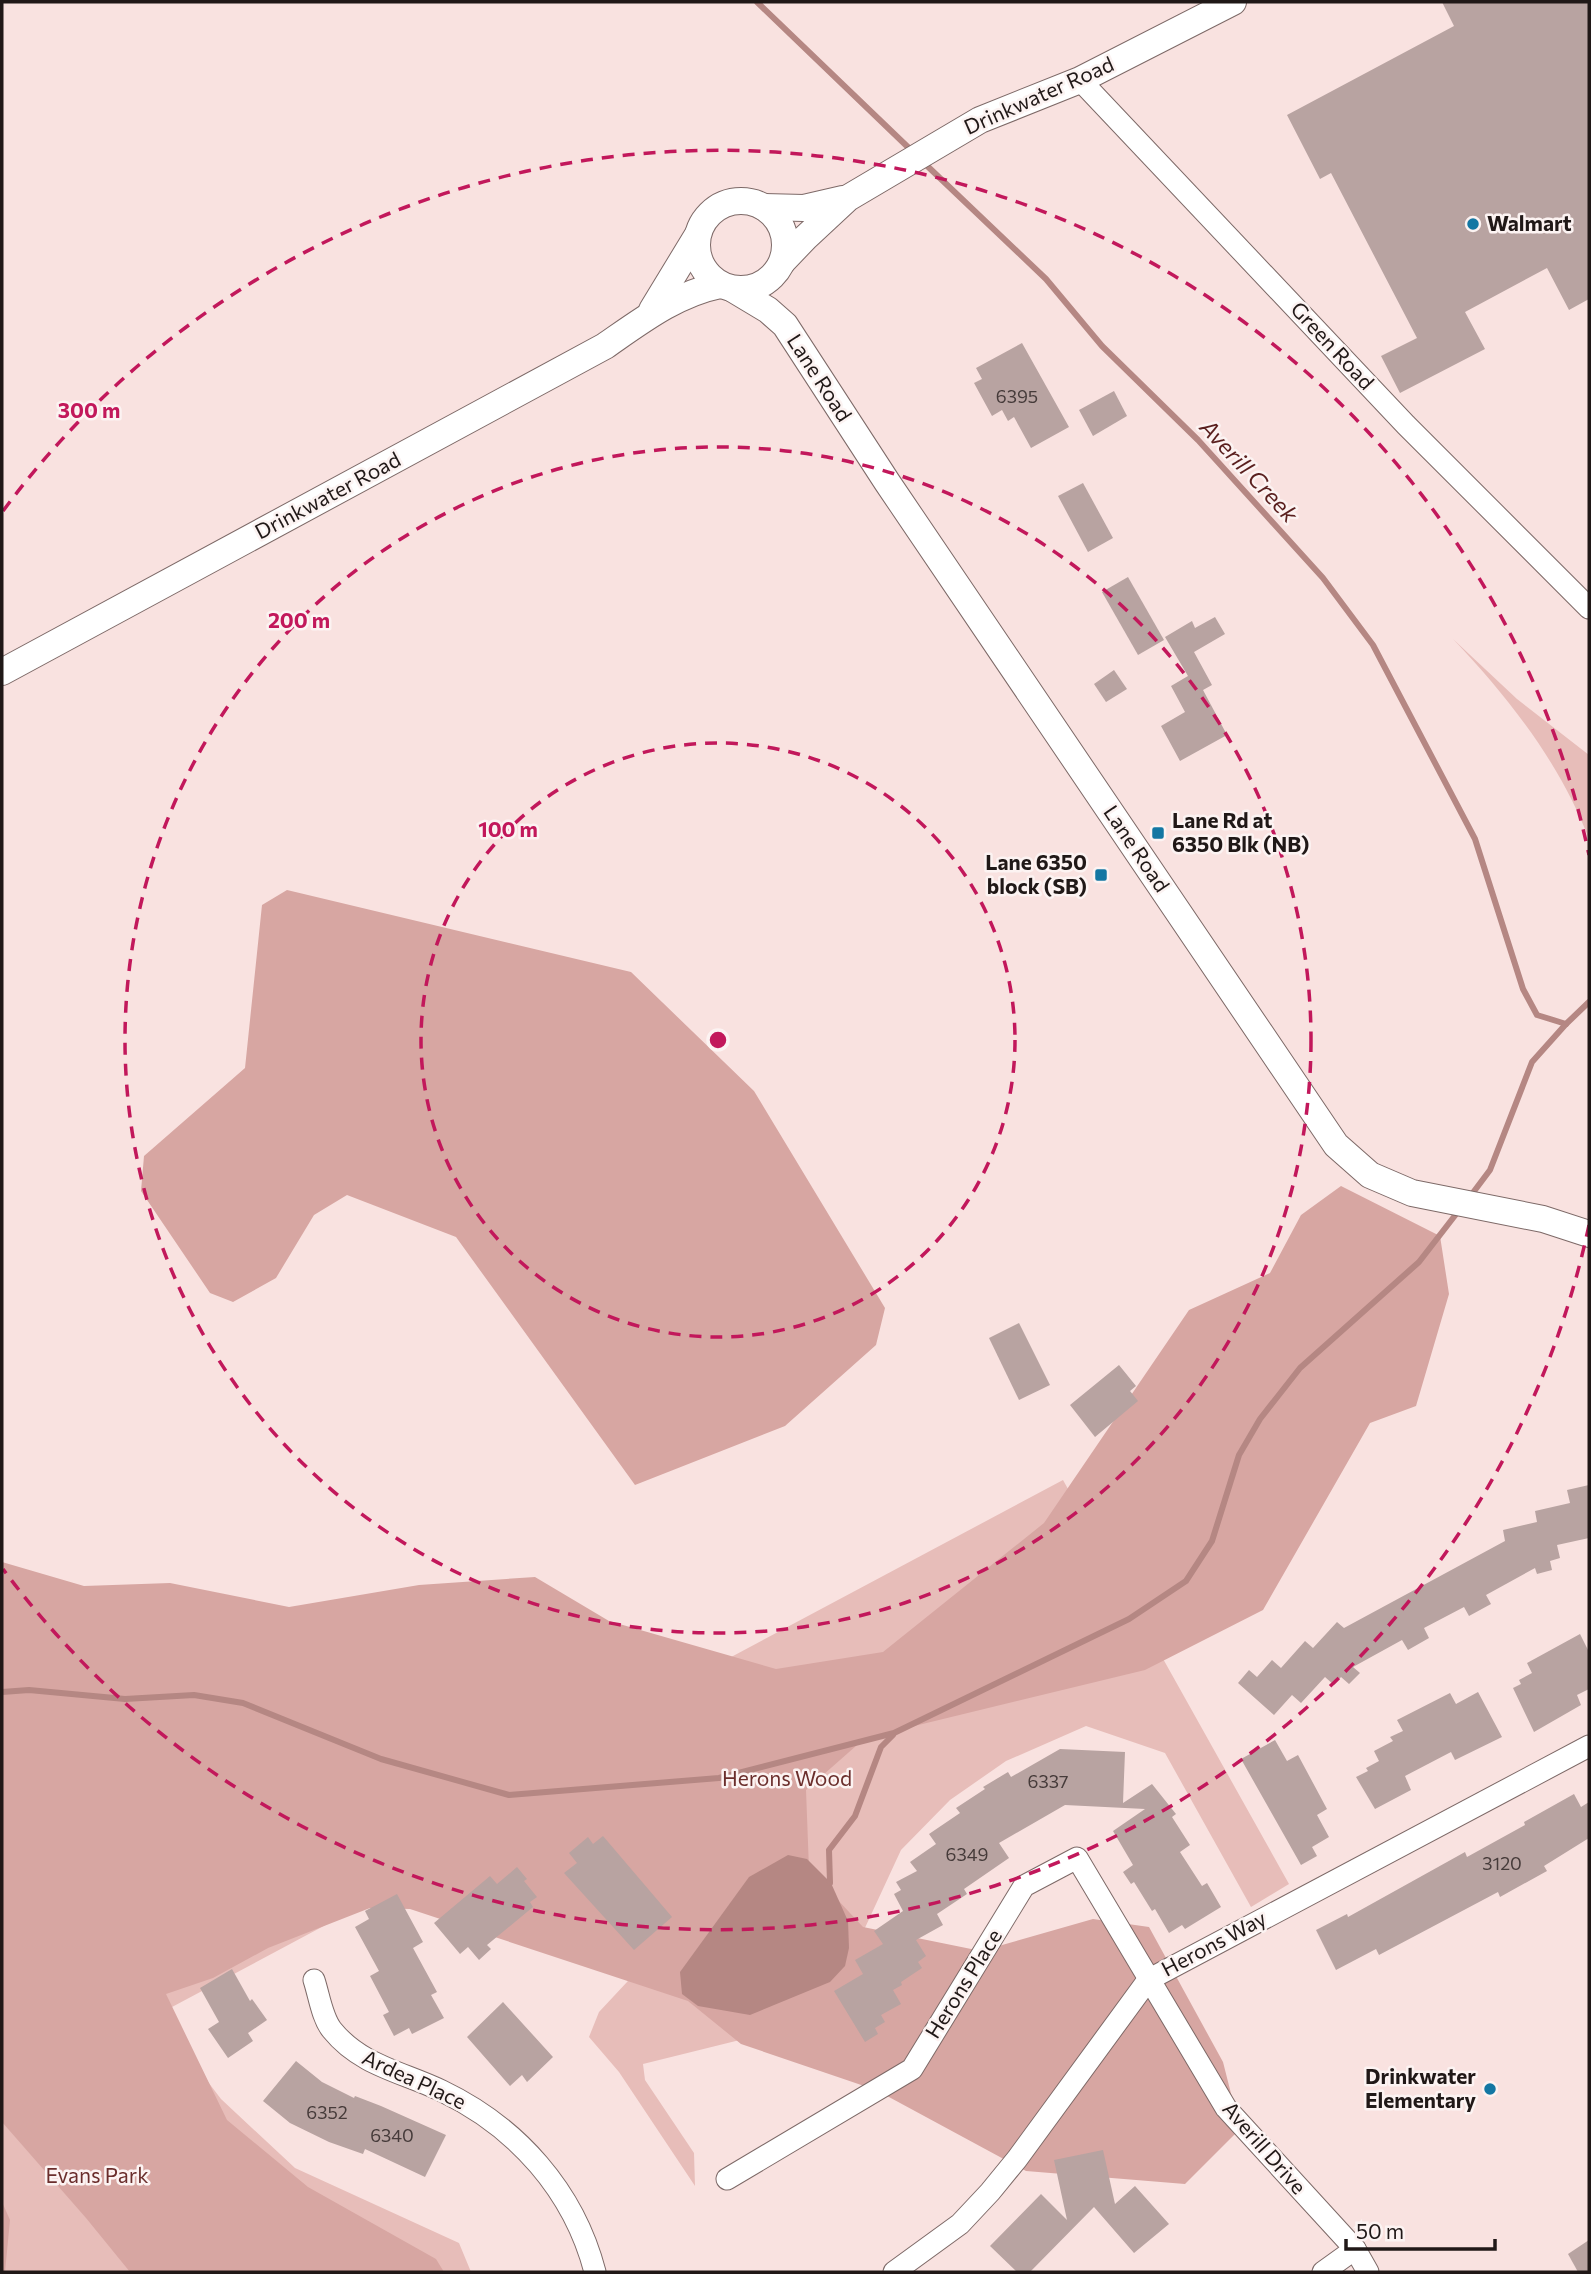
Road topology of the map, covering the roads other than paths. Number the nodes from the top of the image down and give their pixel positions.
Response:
1 (1233, 2) edge
2 (1080, 80) junction
3 (848, 198) junction
4 (764, 207) junction
5 (698, 236) junction
6 (781, 265) junction
7 (727, 287) junction
8 (649, 314) junction
9 (785, 325) junction
10 (1589, 608) edge
11 (2, 672) edge
12 (1589, 1234) edge
13 (1589, 1746) edge
14 (314, 1980) dead end
15 (1148, 1980) junction
16 (727, 2179) dead end
17 (1355, 2249) junction
18 (595, 2272) edge
19 (894, 2272) edge
20 (1323, 2272) edge
21 (1368, 2272) edge

1 - 2 street, Drinkwater Road
2 - 3 street, Drinkwater Road
2 - 10 street, Green Road
3 - 4 street, Drinkwater Road
3 - 6 street, Drinkwater Road
4 - 5 street
4 - 6 street
5 - 7 street
5 - 8 street, Drinkwater Road
6 - 7 street
6 - 9 street, Lane Road
7 - 8 street, Drinkwater Road
7 - 9 street, Lane Road
8 - 11 street, Drinkwater Road
9 - 12 street, Lane Road
13 - 15 street, Herons Way
14 - 18 street, Ardea Place
15 - 16 street, Herons Place
15 - 17 street, Averill Drive
15 - 19 street, Herons Way
17 - 20 street
17 - 21 street, Averill Drive

